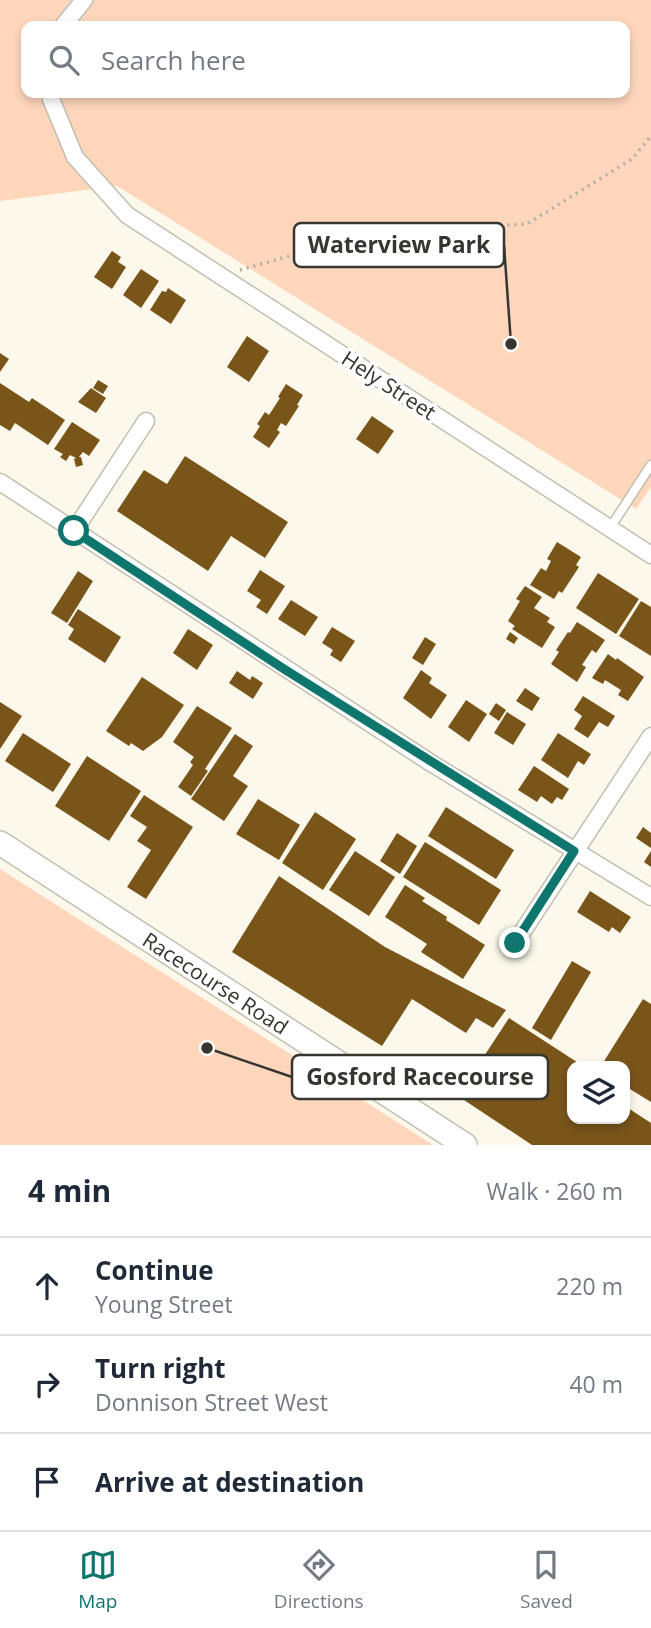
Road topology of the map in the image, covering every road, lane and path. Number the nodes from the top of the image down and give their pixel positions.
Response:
1 (84, 0) edge
2 (67, 21) edge
3 (51, 98) edge
4 (651, 136) edge
5 (221, 276) junction
6 (146, 421) dead end
7 (651, 465) edge
8 (0, 482) edge
9 (610, 528) junction
10 (74, 531) junction
11 (651, 555) edge
12 (651, 736) edge
13 (0, 844) edge
14 (574, 851) junction
15 (651, 897) edge
16 (515, 943) dead end
17 (465, 1145) edge

1 - 2 street
3 - 5 street, Hely Street
4 - 5 path
5 - 9 street, Hely Street
6 - 10 street
7 - 9 lane
8 - 10 street
9 - 11 street, Hely Street
10 - 14 street
12 - 14 street
13 - 17 main road, Racecourse Road
14 - 15 street
14 - 16 street

